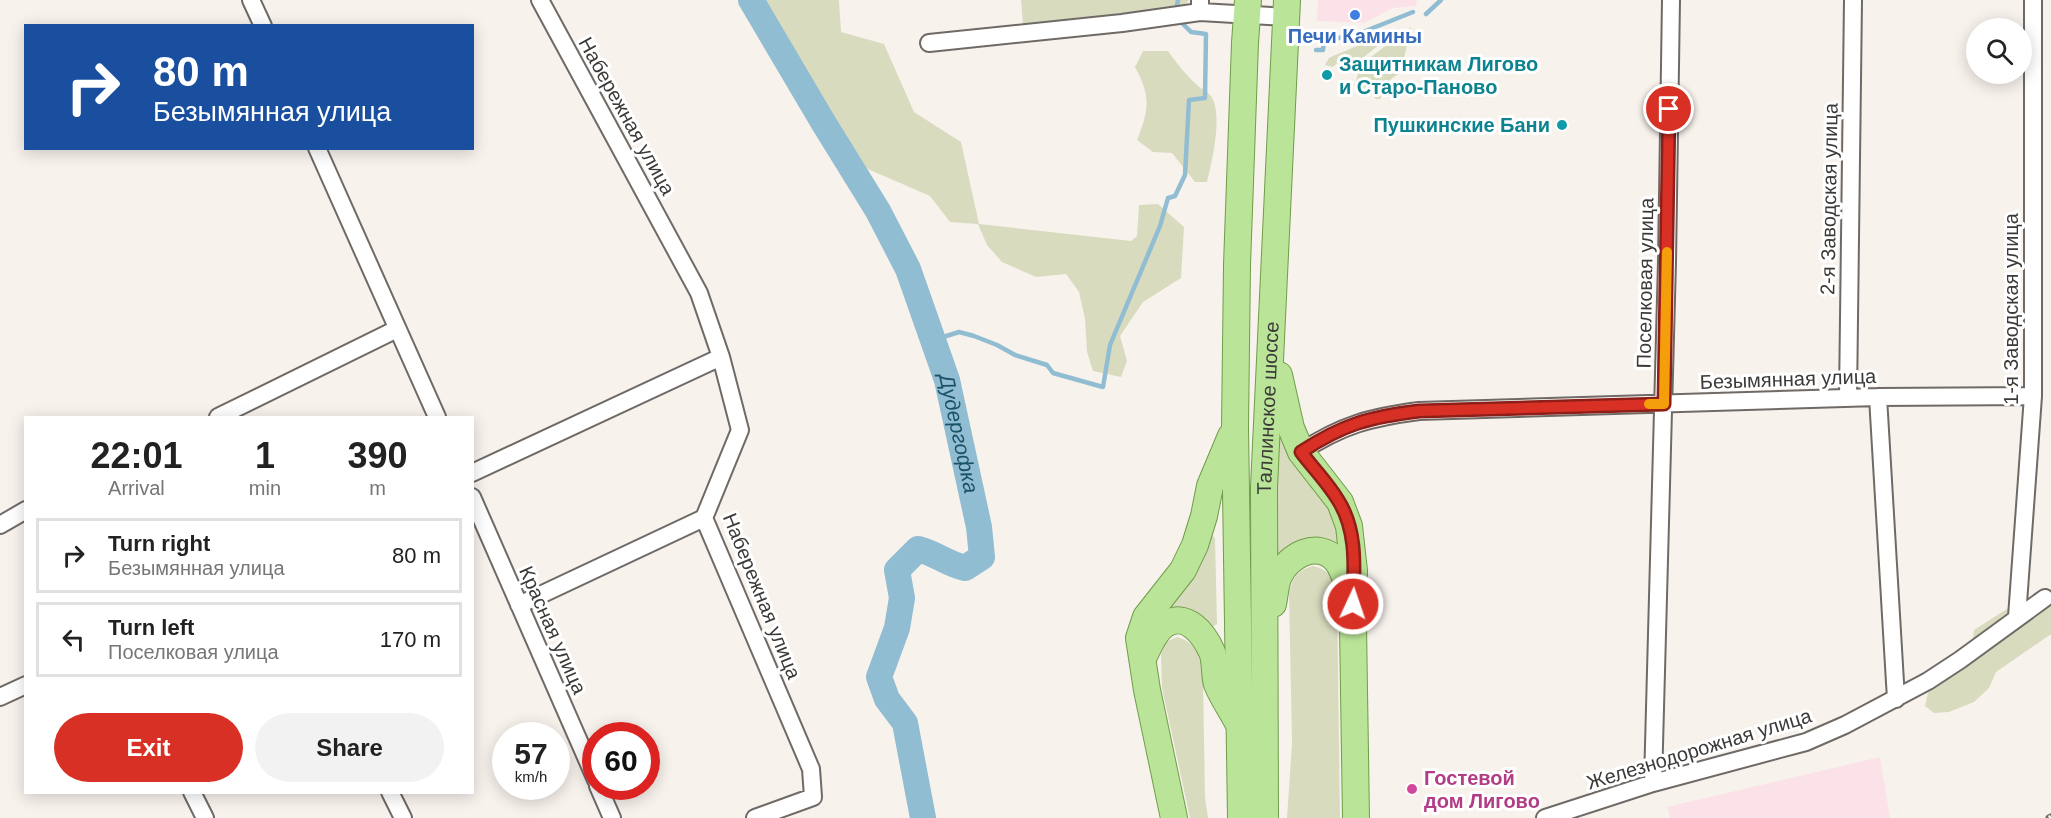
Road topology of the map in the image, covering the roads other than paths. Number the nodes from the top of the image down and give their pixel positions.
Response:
1 (251, 0) edge
2 (540, 0) edge
3 (1671, 0) edge
4 (1853, 0) edge
5 (2033, 0) edge
6 (1200, 6) edge
7 (1247, 7) edge
8 (1287, 9) edge
9 (262, 24) edge
10 (929, 43) dead end
11 (318, 150) edge
12 (397, 329) junction
13 (1271, 336) junction
14 (721, 357) junction
15 (2033, 396) junction
16 (1878, 397) junction
17 (1848, 398) junction
18 (1664, 404) junction
19 (220, 416) edge
20 (437, 416) edge
21 (1235, 427) junction
22 (1301, 452) junction
23 (474, 472) edge
24 (474, 502) edge
25 (24, 511) edge
26 (704, 518) junction
27 (0, 525) edge
28 (2044, 598) dead end
29 (1353, 604) junction
30 (519, 605) junction
31 (2018, 617) junction
32 (1265, 648) junction
33 (1142, 660) junction
34 (24, 686) edge
35 (0, 697) edge
36 (1896, 699) junction
37 (1240, 726) junction
38 (582, 748) edge
39 (1653, 783) junction
40 (193, 794) edge
41 (391, 794) edge
42 (604, 800) edge
43 (205, 818) edge
44 (403, 818) edge
45 (612, 818) edge
46 (755, 818) edge
47 (1174, 818) edge
48 (1241, 818) edge
49 (1265, 818) edge
50 (1356, 818) edge
51 (1545, 818) edge

1 - 9 street
2 - 14 street, Набережная улица
3 - 18 street, Поселковая улица
4 - 17 street, 2-я Заводская улица
5 - 15 street, 1-я Заводская улица
6 - 7 street
6 - 10 street
7 - 8 street
7 - 21 main road, Таллинское шоссе
8 - 13 main road, Таллинское шоссе
11 - 12 street
12 - 19 street
12 - 20 street
13 - 22 main road
13 - 32 main road, Таллинское шоссе
14 - 23 street
14 - 26 street, Набережная улица
15 - 16 street, Безымянная улица
15 - 31 street, 1-я Заводская улица
16 - 17 street, Безымянная улица
16 - 36 street
17 - 18 street, Безымянная улица
18 - 22 street, Безымянная улица
18 - 39 street, Поселковая улица
21 - 33 main road
21 - 37 main road, Таллинское шоссе
22 - 29 main road
24 - 30 street, Красная улица
25 - 27 street
26 - 30 street
26 - 46 street, Набережная улица
28 - 31 street, Железнодорожная улица
29 - 32 main road
29 - 50 main road
30 - 38 street, Красная улица
31 - 36 street, Железнодорожная улица
32 - 49 main road, Таллинское шоссе
33 - 37 main road
33 - 47 main road
34 - 35 street
36 - 39 street, Железнодорожная улица
37 - 48 main road, Таллинское шоссе
39 - 51 street, Железнодорожная улица
40 - 43 street
41 - 44 street
42 - 45 street

